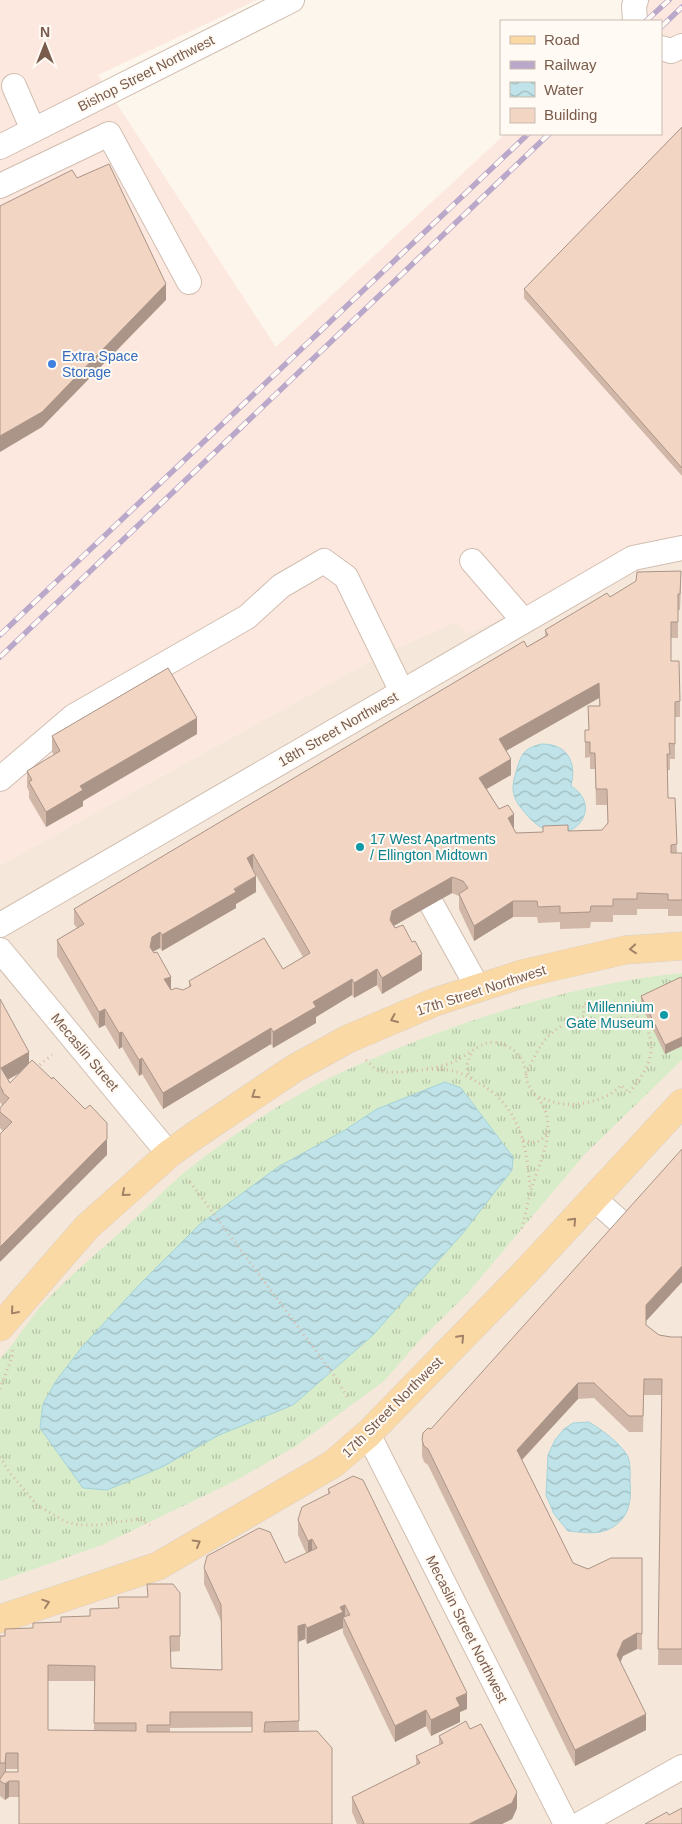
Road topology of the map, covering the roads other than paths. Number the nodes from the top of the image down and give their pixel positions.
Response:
1 (292, 0) edge
2 (636, 0) edge
3 (635, 20) edge
4 (682, 46) edge
5 (662, 48) edge
6 (14, 86) dead end
7 (33, 130) junction
8 (0, 147) edge
9 (0, 186) edge
10 (189, 282) dead end
11 (682, 548) edge
12 (472, 561) dead end
13 (524, 621) junction
14 (402, 692) junction
15 (0, 779) edge
16 (432, 905) edge
17 (0, 925) edge
18 (682, 946) edge
19 (0, 950) edge
20 (478, 988) junction
21 (682, 1103) edge
22 (169, 1154) junction
23 (594, 1199) junction
24 (626, 1227) edge
25 (6, 1336) edge
26 (368, 1434) junction
27 (0, 1619) edge
28 (682, 1767) edge
29 (566, 1824) edge
30 (580, 1824) edge

1 - 7 street, Bishop Street Northwest
2 - 3 street
4 - 5 street
6 - 7 street
7 - 8 street, Bishop Street Northwest
9 - 10 street
11 - 13 street, 18th Street Northwest
12 - 13 street
13 - 14 street, 18th Street Northwest
14 - 15 street
14 - 17 street, 18th Street Northwest
16 - 20 street
18 -> 20 main road, 17th Street Northwest
19 - 22 street, Mecaslin Street
20 -> 22 main road, 17th Street Northwest
21 - 23 main road, 17th Street Northwest
22 -> 25 main road, 17th Street Northwest
23 - 24 street
26 -> 23 main road, 17th Street Northwest
27 -> 26 main road, 17th Street Northwest
26 - 29 street, Mecaslin Street Northwest
28 - 30 street

